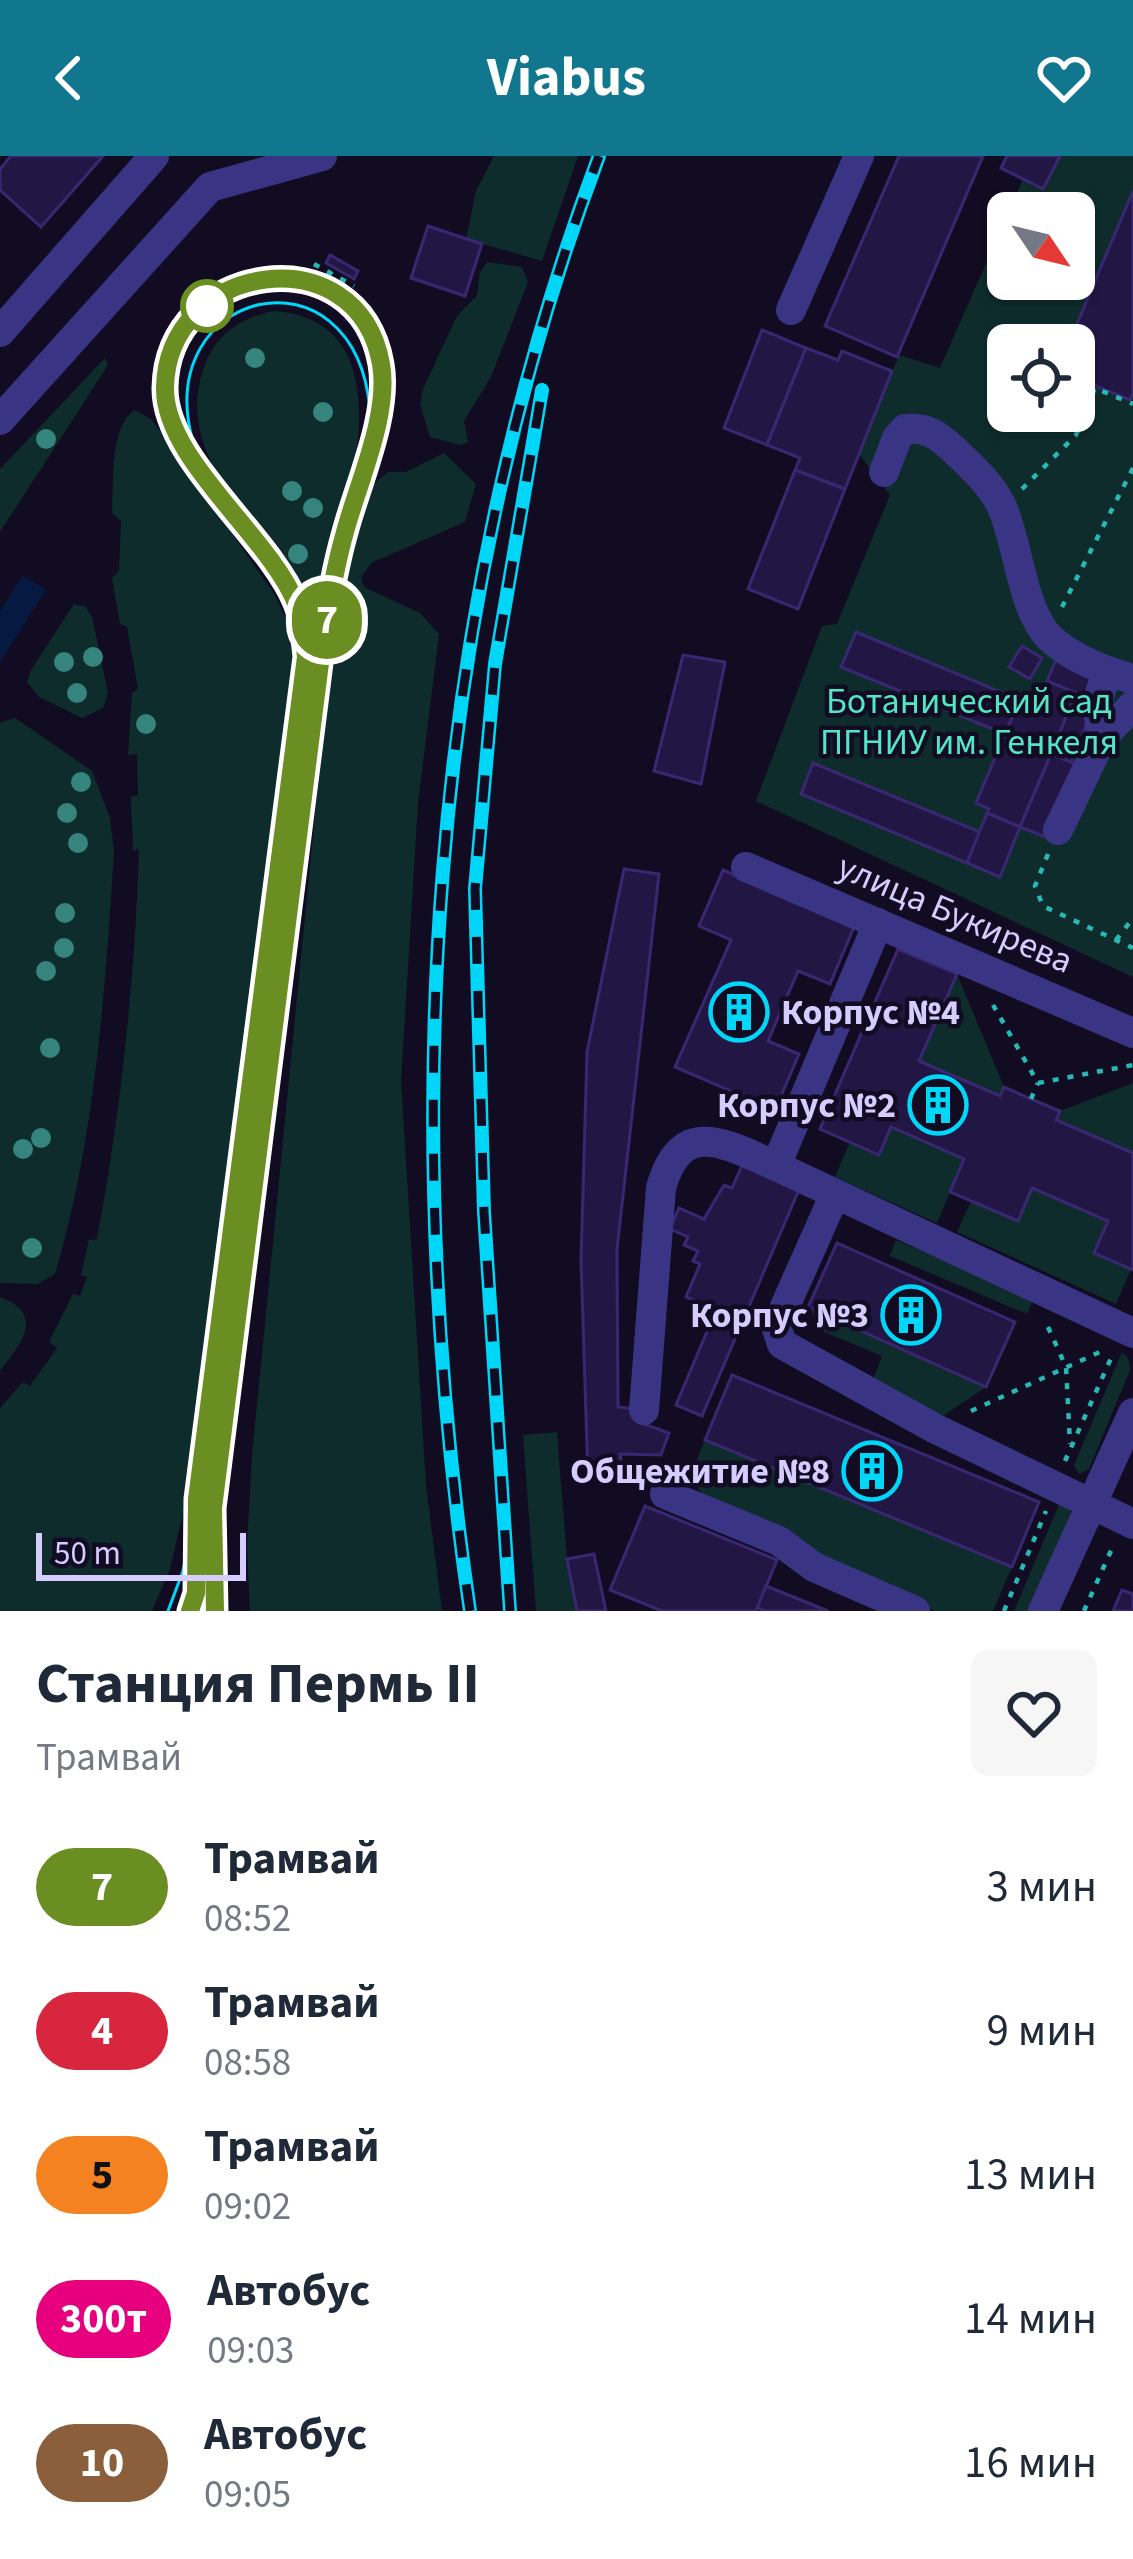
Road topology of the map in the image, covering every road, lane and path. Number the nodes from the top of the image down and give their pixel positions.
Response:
1 (154, 156) edge
2 (322, 156) edge
3 (859, 156) edge
4 (314, 264) dead end
5 (354, 286) dead end
6 (791, 310) dead end
7 (0, 332) edge
8 (1133, 404) edge
9 (0, 419) edge
10 (1133, 468) edge
11 (884, 472) dead end
12 (1002, 508) junction
13 (1047, 636) junction
14 (1120, 675) edge
15 (1133, 705) edge
16 (1102, 738) junction
17 (1058, 830) joint
18 (746, 867) dead end
19 (1133, 918) edge
20 (878, 923) junction
21 (1116, 940) junction
22 (1133, 947) edge
23 (990, 1002) dead end
24 (1133, 1033) edge
25 (1133, 1065) edge
26 (1038, 1083) junction
27 (1031, 1099) dead end
28 (776, 1166) junction
29 (835, 1194) junction
30 (1029, 1283) junction
31 (1125, 1339) edge
32 (1066, 1367) junction
33 (644, 1411) dead end
34 (1133, 1413) edge
35 (934, 1428) junction
36 (1070, 1450) dead end
37 (665, 1494) dead end
38 (1092, 1504) junction
39 (1129, 1522) edge
40 (915, 1611) edge
41 (1043, 1611) edge
42 (1084, 1611) edge

1 - 7 street
2 - 9 street
3 - 6 street
4 - 5 path
8 - 12 path
10 - 13 path
11 - 12 street
12 - 13 street
13 - 14 street
14 - 16 street
15 - 16 street
16 - 17 street
17 - 21 path
18 - 20 street, улица Букирева
19 - 21 path
20 - 24 street, улица Букирева
20 - 28 street
21 - 22 path
23 - 26 path
25 - 26 path
26 - 27 path
28 - 29 street
28 - 33 street
29 - 30 street
29 - 35 street
30 - 31 street
30 - 32 path
31 - 32 path
32 - 35 path
32 - 36 path
34 - 38 street
35 - 38 street
37 - 40 street
38 - 39 street
38 - 41 street
39 - 42 path

